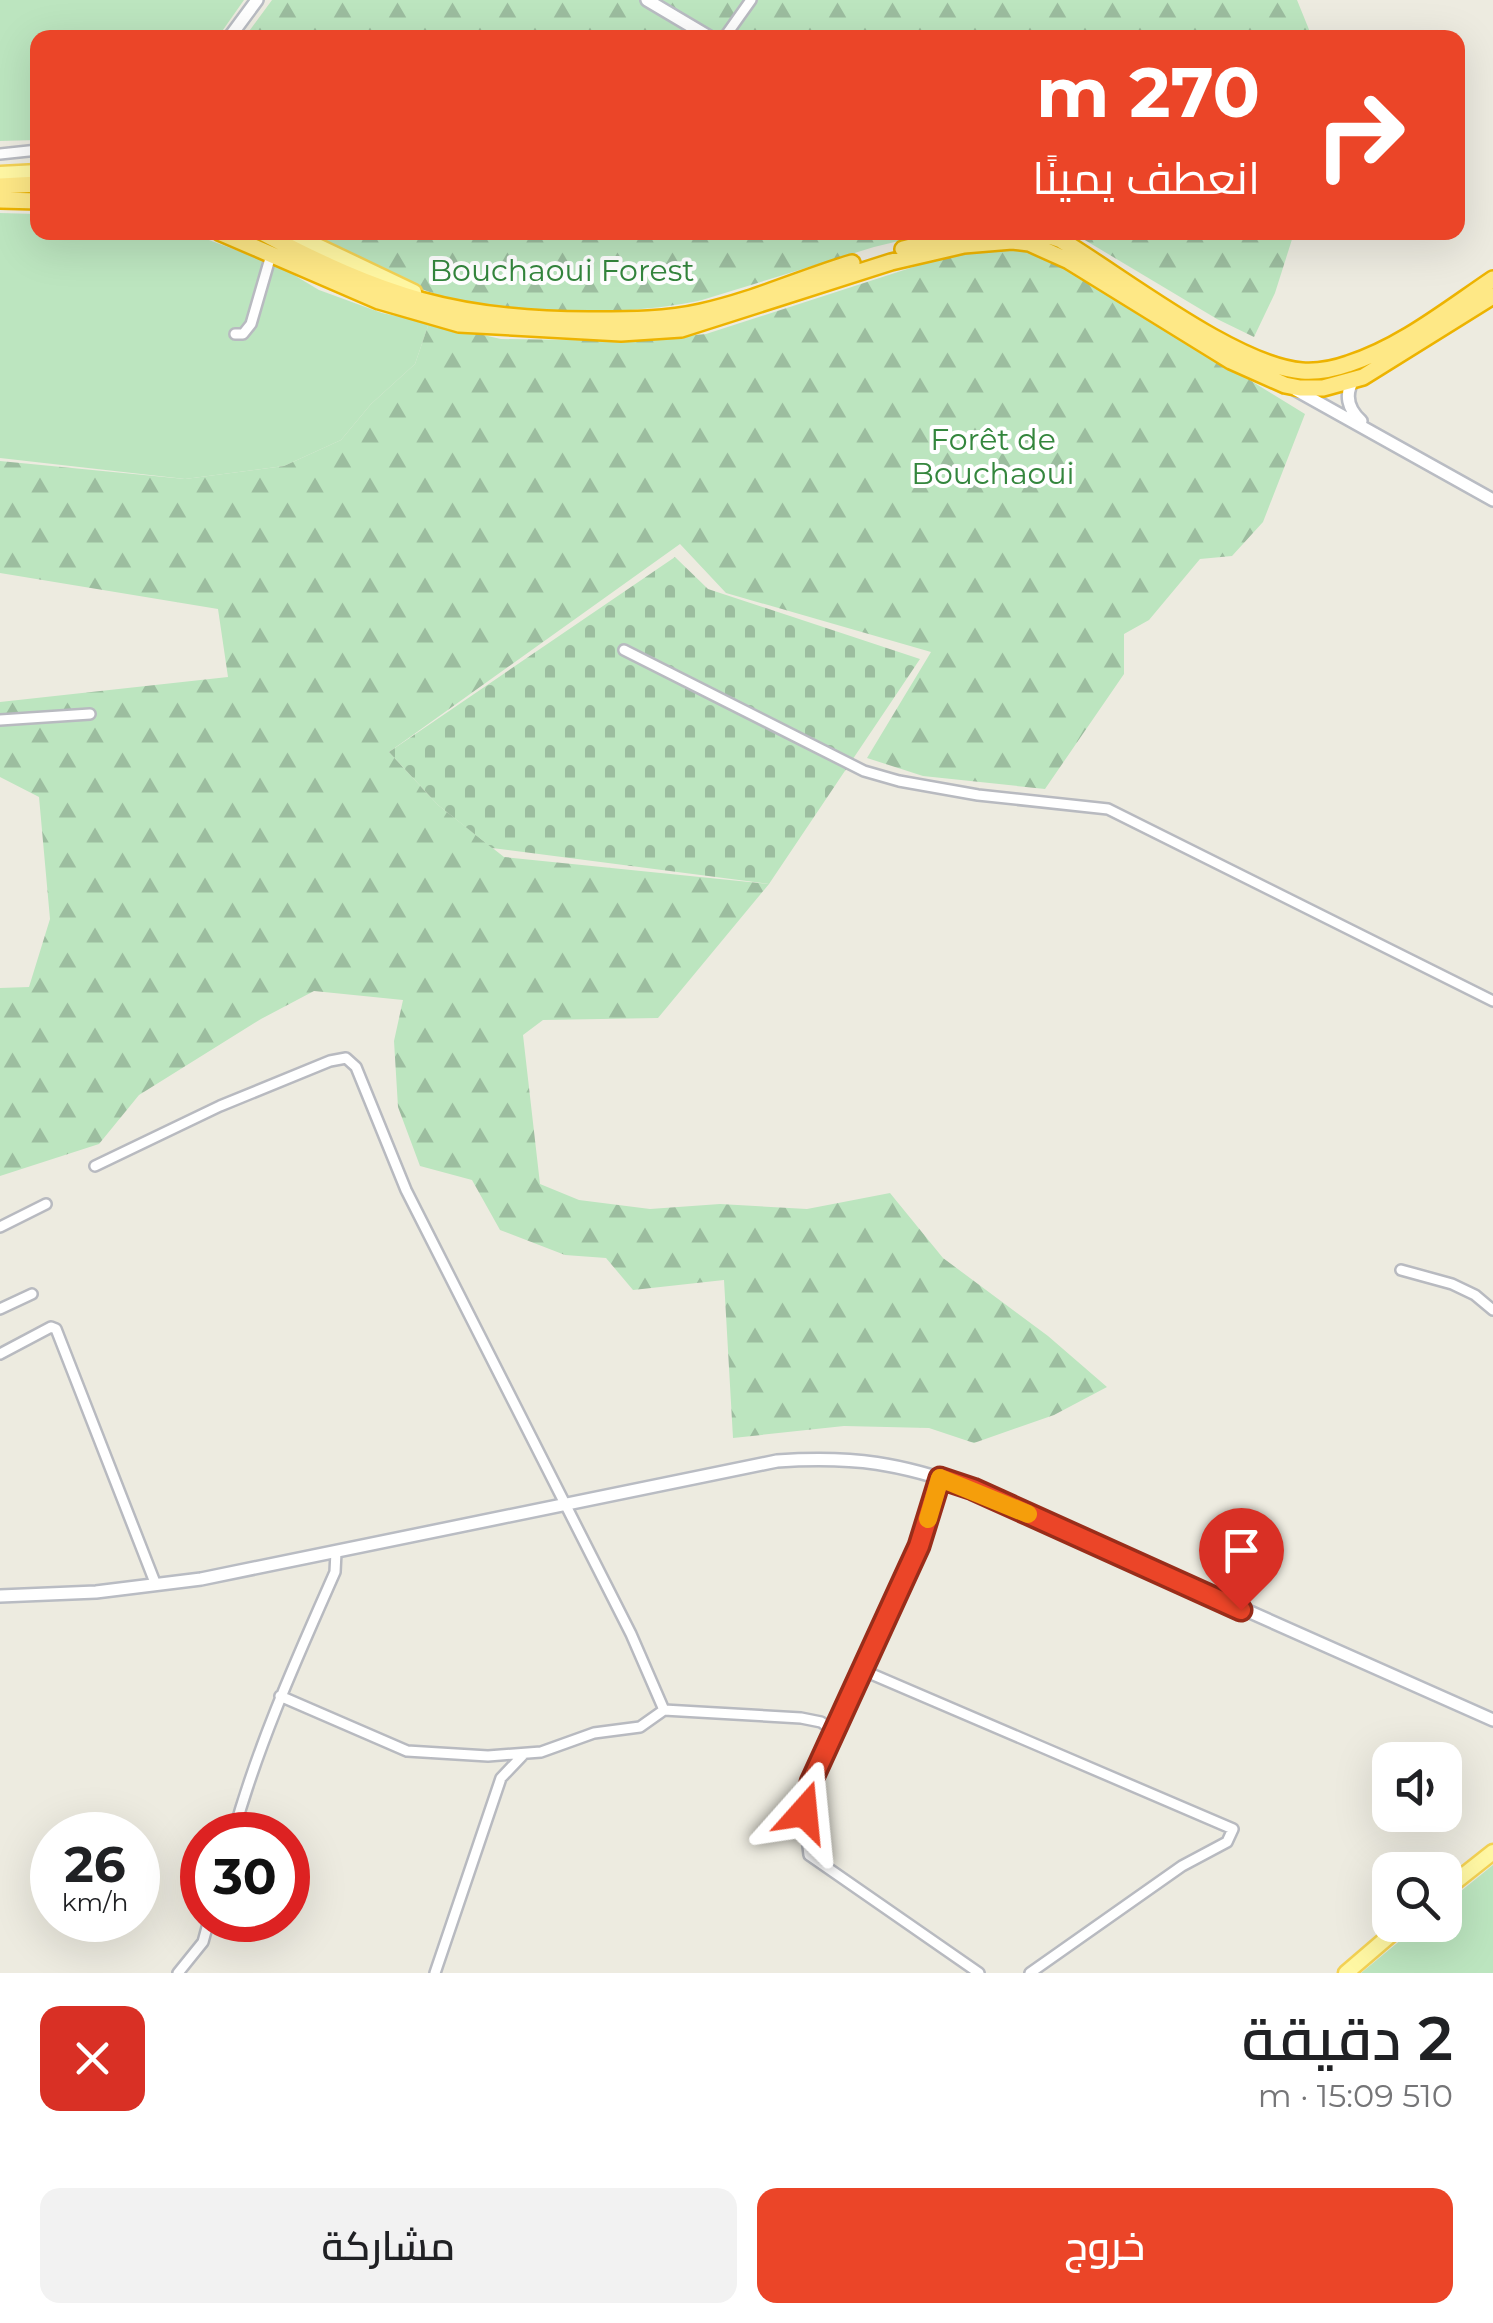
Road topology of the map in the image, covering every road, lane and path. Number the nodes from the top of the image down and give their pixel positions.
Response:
1 (256, 0) edge
2 (646, 0) edge
3 (751, 0) edge
4 (235, 30) edge
5 (697, 30) edge
6 (730, 30) edge
7 (30, 151) edge
8 (0, 154) edge
9 (30, 172) edge
10 (0, 174) edge
11 (30, 189) edge
12 (0, 193) edge
13 (30, 199) edge
14 (236, 240) edge
15 (256, 240) edge
16 (277, 240) edge
17 (305, 240) edge
18 (939, 240) edge
19 (1060, 240) edge
20 (271, 256) junction
21 (1493, 279) edge
22 (353, 290) junction
23 (1493, 296) edge
24 (451, 309) junction
25 (235, 334) dead end
26 (1354, 380) junction
27 (1285, 385) junction
28 (1376, 433) junction
29 (1493, 500) edge
30 (624, 650) dead end
31 (90, 714) dead end
32 (0, 720) edge
33 (1493, 1001) edge
34 (96, 1166) dead end
35 (46, 1204) dead end
36 (0, 1226) edge
37 (1401, 1270) dead end
38 (32, 1294) dead end
39 (0, 1309) edge
40 (1493, 1310) edge
41 (0, 1354) edge
42 (940, 1478) junction
43 (567, 1506) junction
44 (336, 1552) junction
45 (156, 1585) junction
46 (0, 1596) edge
47 (862, 1670) junction
48 (280, 1696) junction
49 (664, 1710) junction
50 (1493, 1720) edge
51 (834, 1731) junction
52 (524, 1754) junction
53 (239, 1812) edge
54 (1493, 1852) edge
55 (1462, 1877) edge
56 (203, 1942) edge
57 (1382, 1942) edge
58 (178, 1973) edge
59 (435, 1973) edge
60 (979, 1973) edge
61 (1030, 1973) edge
62 (1346, 1973) edge

1 - 4 main road
2 - 5 main road
3 - 6 street
7 - 8 street
9 - 10 main road
11 - 12 highway
12 - 13 highway
14 - 20 highway
15 - 22 main road
16 - 24 highway
17 - 24 main road
18 - 24 highway
19 - 21 highway
20 - 22 highway
20 - 25 street
22 - 27 highway
23 - 26 highway
26 - 27 highway
26 - 28 main road
27 - 28 main road
28 - 29 main road
30 - 33 street
31 - 32 street
34 - 43 street
35 - 36 street
37 - 40 street
38 - 39 street
41 - 45 street
42 - 43 main road
42 - 47 street
42 - 50 main road
43 - 44 main road
43 - 49 street
44 - 45 main road
44 - 48 street
45 - 46 main road
47 - 51 street
47 - 61 street
48 - 52 street
48 - 53 street
49 - 51 street
49 - 52 street
51 - 60 street
52 - 59 street
54 - 55 main road
56 - 58 street
57 - 62 main road

